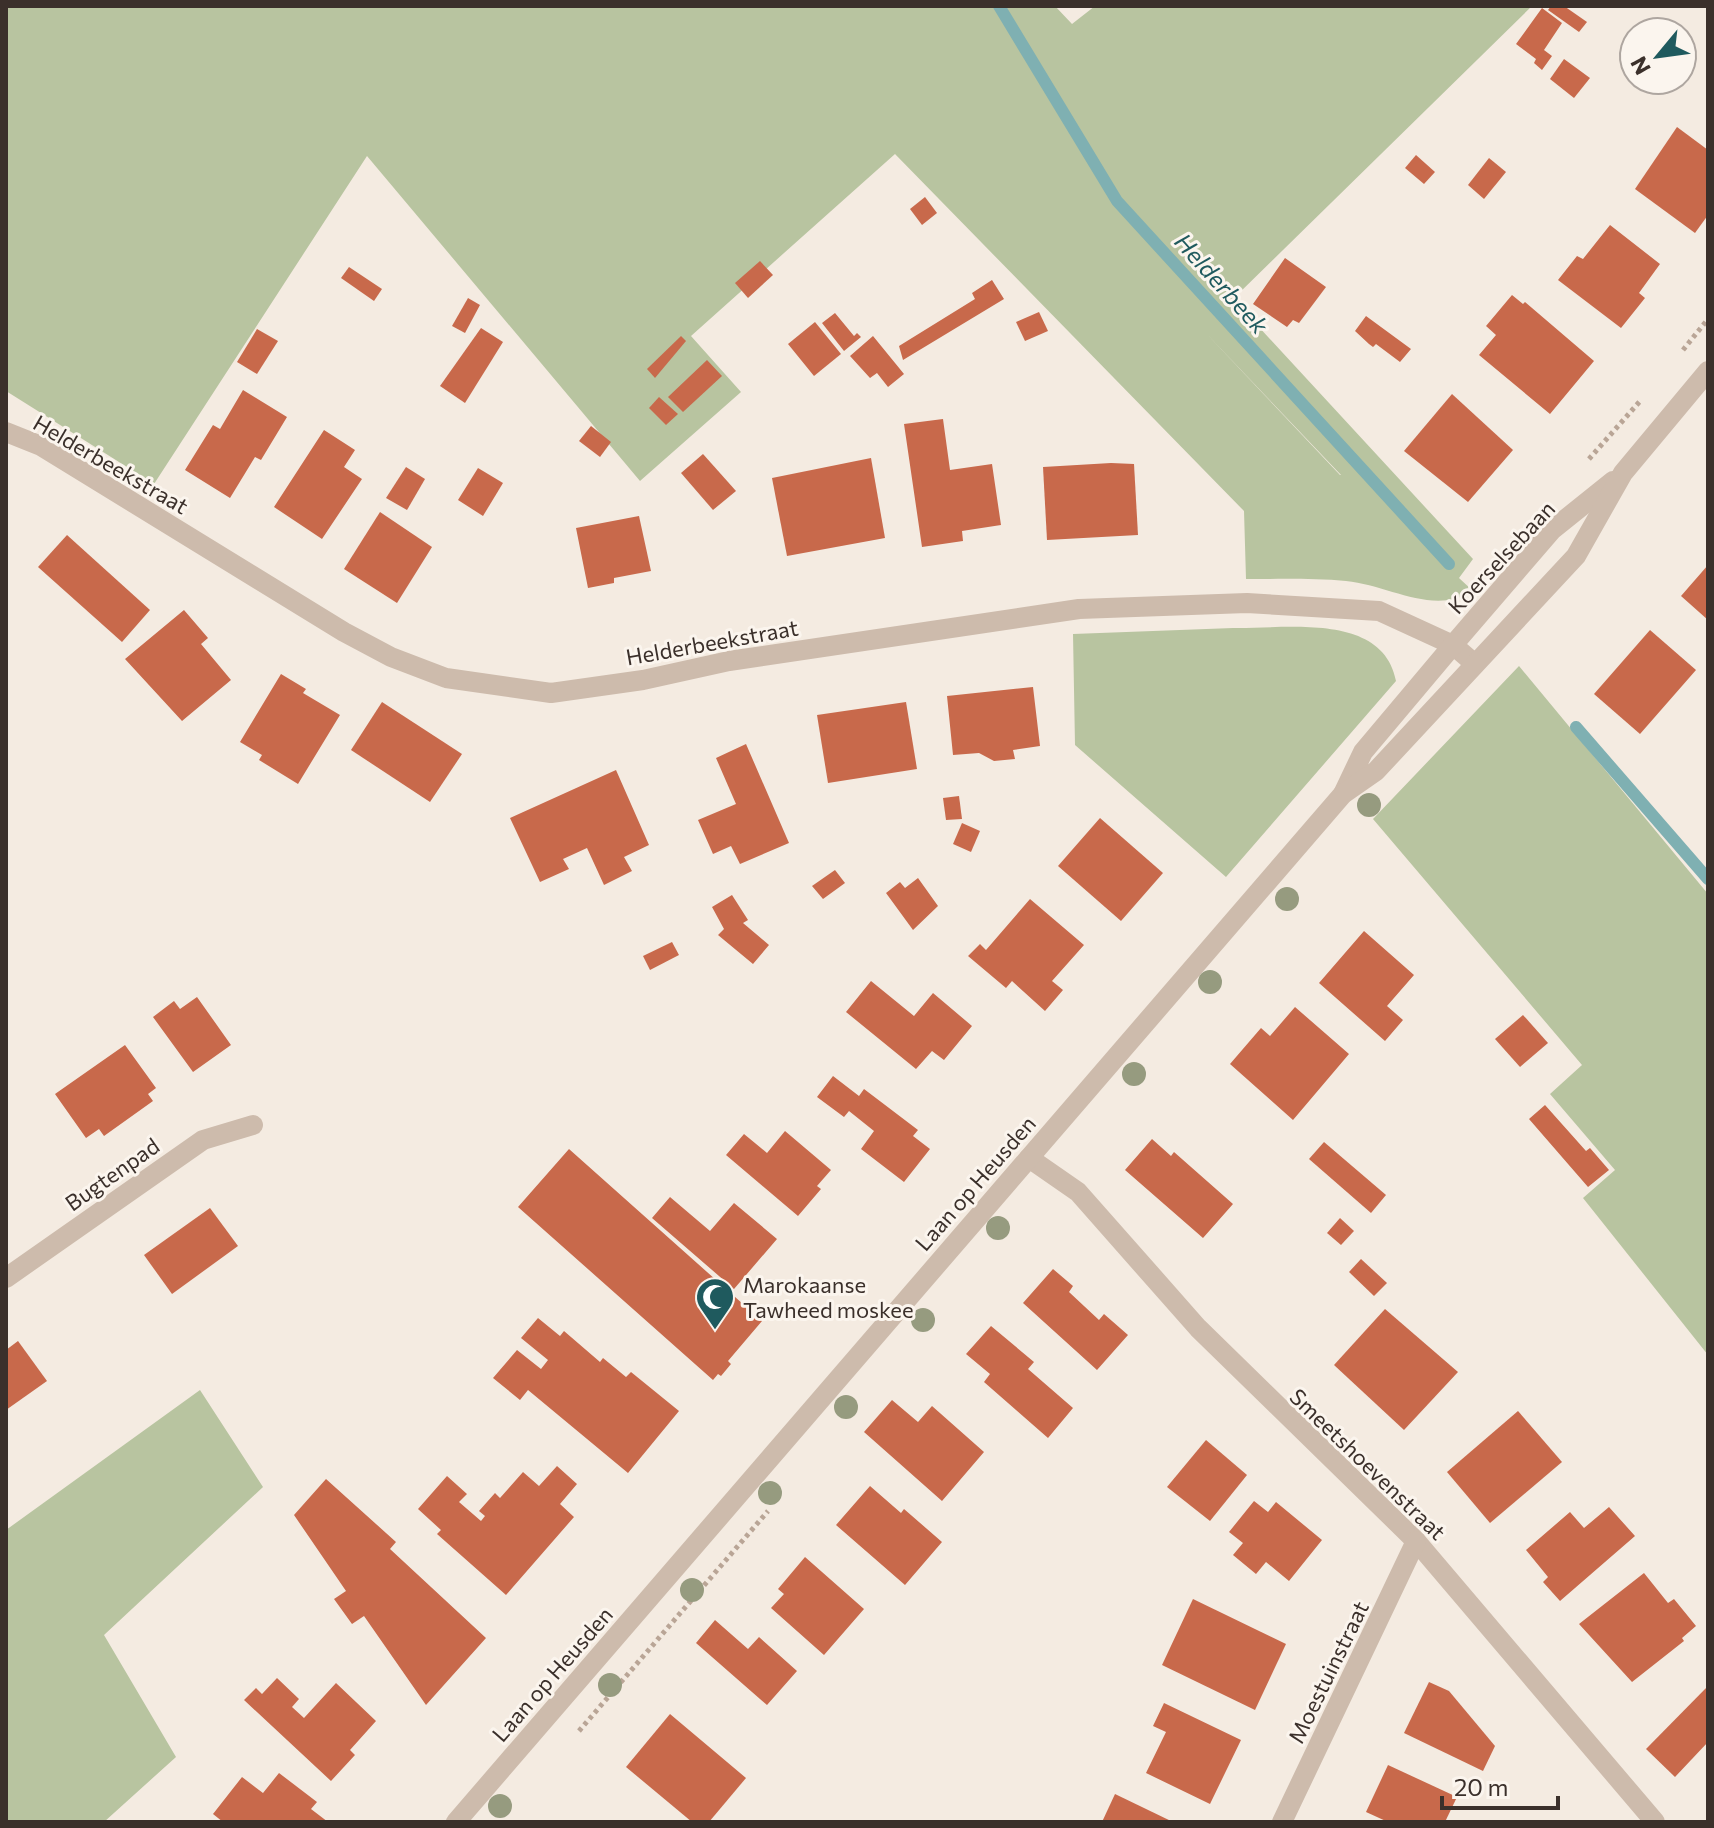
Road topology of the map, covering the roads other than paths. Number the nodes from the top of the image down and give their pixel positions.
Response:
1 (1708, 371) edge
2 (6, 432) edge
3 (1623, 473) junction
4 (1453, 645) junction
5 (1475, 664) junction
6 (1343, 794) junction
7 (253, 1125) dead end
8 (1029, 1158) junction
9 (6, 1278) edge
10 (1416, 1541) junction
11 (456, 1822) edge
12 (1282, 1822) edge
13 (1655, 1822) edge

1 - 3 street, Koerselsebaan
2 - 4 street, Helderbeekstraat
3 - 4 street, Koerselsebaan
3 - 5 street, Koerselsebaan
4 - 5 street, Helderbeekstraat
4 - 6 street, Laan op Heusden
5 - 6 street, Laan op Heusden
6 - 8 street, Laan op Heusden
7 - 9 street, Bugtenpad
8 - 10 street, Smeetshoevenstraat
8 - 11 street, Laan op Heusden
10 - 12 street, Moestuinstraat
10 - 13 street, Smeetshoevenstraat

